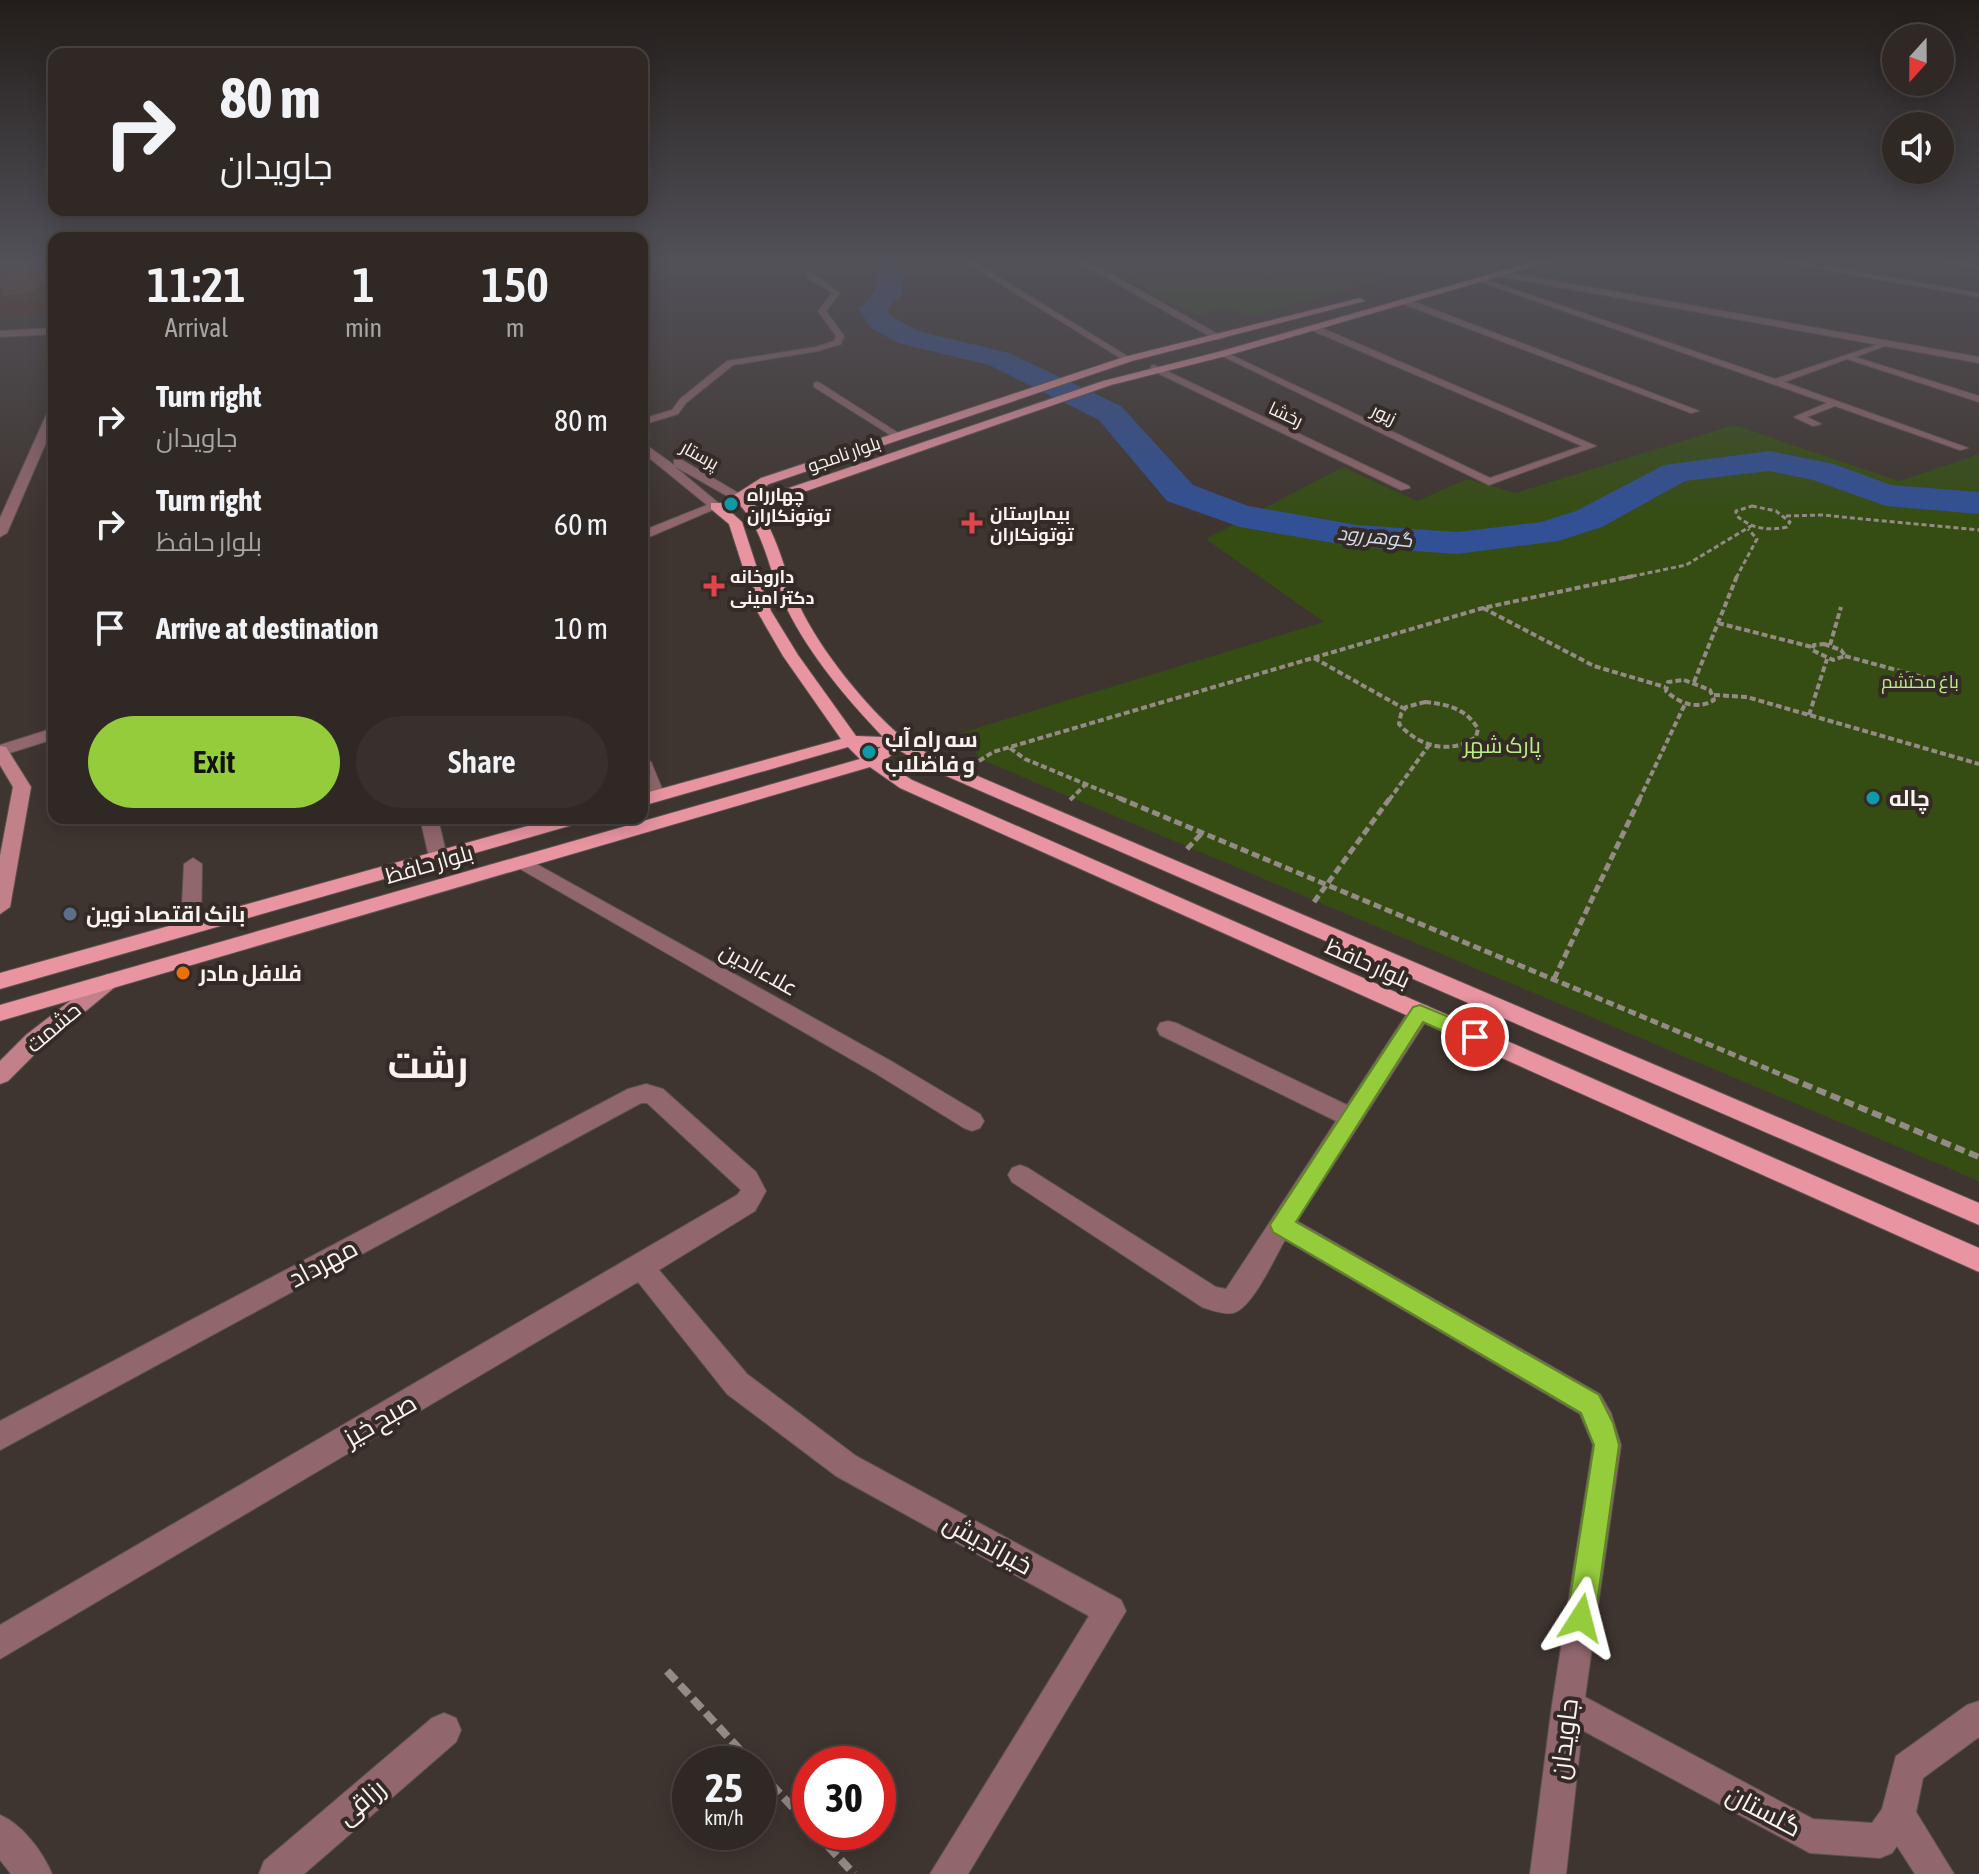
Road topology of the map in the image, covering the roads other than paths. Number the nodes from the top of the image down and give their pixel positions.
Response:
1 (822, 347) edge
2 (1109, 347) edge
3 (1179, 347) edge
4 (1245, 347) edge
5 (1360, 347) edge
6 (1526, 347) edge
7 (1677, 347) edge
8 (1873, 347) edge
9 (1910, 347) edge
10 (1222, 354) junction
11 (1848, 357) junction
12 (1128, 359) junction
13 (1979, 360) edge
14 (1154, 368) junction
15 (1776, 382) junction
16 (817, 385) dead end
17 (1037, 388) junction
18 (1979, 399) edge
19 (1057, 400) junction
20 (1835, 403) junction
21 (1694, 411) dead end
22 (648, 420) edge
23 (1816, 424) dead end
24 (48, 425) edge
25 (898, 436) junction
26 (648, 448) edge
27 (1963, 448) dead end
28 (648, 450) edge
29 (1405, 488) dead end
30 (741, 498) junction
31 (716, 506) junction
32 (0, 533) edge
33 (648, 534) edge
34 (48, 735) edge
35 (851, 741) junction
36 (898, 742) junction
37 (0, 751) edge
38 (872, 761) junction
39 (649, 798) edge
40 (430, 824) edge
41 (556, 824) edge
42 (438, 857) junction
43 (522, 862) junction
44 (193, 864) dead end
45 (0, 907) edge
46 (191, 927) junction
47 (0, 981) edge
48 (108, 982) junction
49 (1420, 1012) junction
50 (0, 1013) edge
51 (1168, 1029) dead end
52 (0, 1075) edge
53 (1350, 1117) junction
54 (972, 1121) dead end
55 (1020, 1175) dead end
56 (754, 1191) joint
57 (1979, 1214) edge
58 (1281, 1225) junction
59 (1979, 1260) edge
60 (641, 1267) junction
61 (0, 1436) edge
62 (0, 1643) edge
63 (1568, 1705) junction
64 (1979, 1717) edge
65 (444, 1730) dead end
66 (1898, 1816) junction
67 (0, 1832) edge
68 (34, 1874) edge
69 (277, 1874) edge
70 (948, 1874) edge
71 (1548, 1874) edge
72 (1936, 1874) edge

1 - 22 lane
2 - 12 lane
3 - 12 main road, بلوار نامجو
4 - 10 main road, بلوار نامجو
5 - 10 lane, زیور
6 - 21 lane
7 - 15 lane
8 - 11 lane
9 - 13 street
10 - 14 main road, بلوار نامجو
11 - 15 lane
11 - 18 lane
12 - 17 main road, بلوار نامجو
14 - 19 main road, بلوار نامجو
14 - 29 lane, رخشا
15 - 20 lane
16 - 25 lane
17 - 19 main road
17 - 25 main road, بلوار نامجو
19 - 30 main road, بلوار نامجو
20 - 23 lane
20 - 27 lane
24 - 32 street
25 - 30 main road, بلوار نامجو
26 - 30 street, پرستار
28 - 31 street, پرستار
30 - 31 main road
30 - 36 main road, بلوار حافظ
31 - 33 street
31 - 35 main road, بلوار حافظ
34 - 37 street
35 - 36 main road, بلوار حافظ
35 - 38 main road, بلوار حافظ
35 - 39 main road, بلوار حافظ
36 - 38 main road, بلوار حافظ
36 - 57 main road, بلوار حافظ
37 - 45 main road
38 - 43 main road, بلوار حافظ
38 - 49 main road, بلوار حافظ
40 - 42 street
41 - 42 main road, بلوار حافظ
42 - 46 main road, بلوار حافظ
43 - 48 main road, بلوار حافظ
43 - 54 street, علاءالدین
44 - 46 street
46 - 47 main road, بلوار حافظ
48 - 50 main road, بلوار حافظ
48 - 52 main road, حشمت
49 - 53 street
49 - 59 main road, بلوار حافظ
51 - 53 street
53 - 58 street
55 - 58 street
56 - 60 street, صبح خیز
56 - 61 street, مهرداد
58 - 63 street, جاویدان
60 - 62 street, صبح خیز
60 - 70 street, خیراندیش
63 - 66 street, گلستان
63 - 71 street, جاویدان
64 - 66 street
65 - 69 street, رزاقی
66 - 72 street
67 - 68 street

